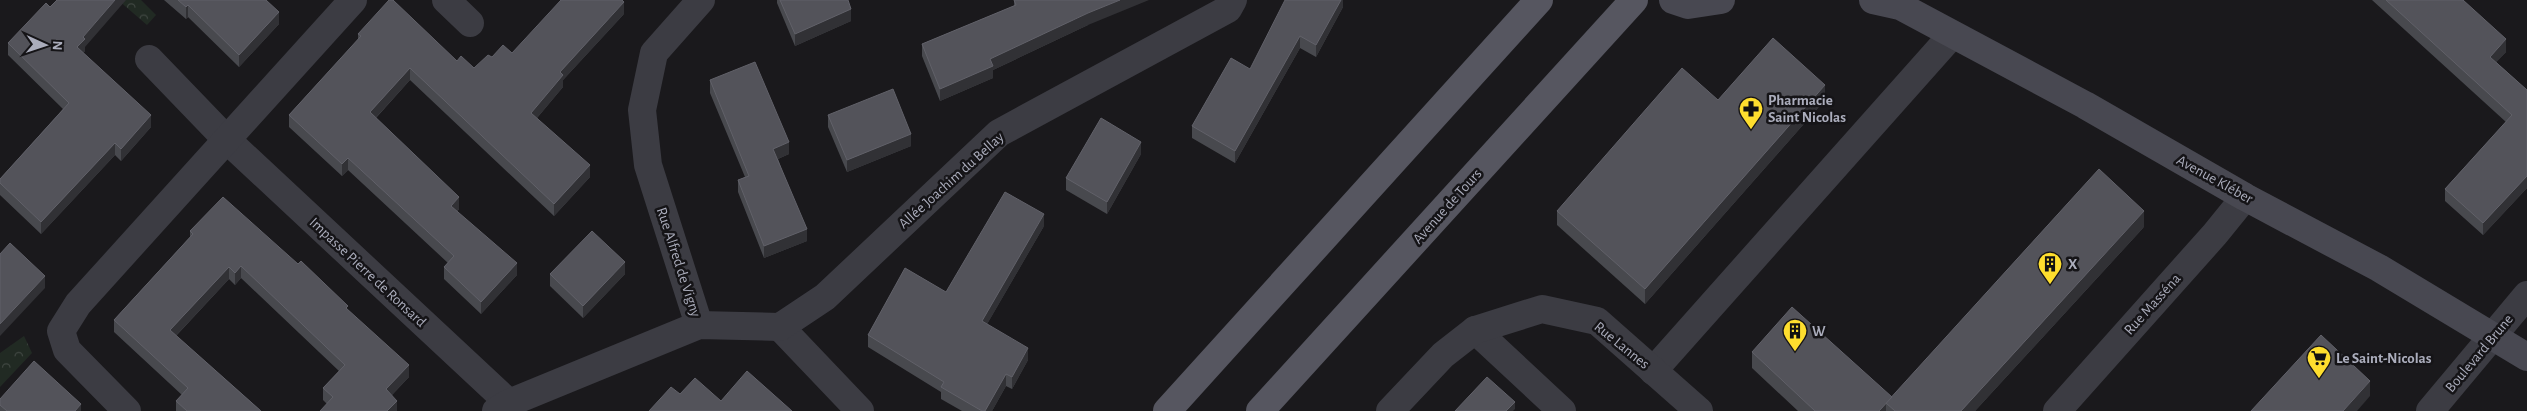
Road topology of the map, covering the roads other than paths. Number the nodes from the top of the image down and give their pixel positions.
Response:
1 (353, 0) edge
2 (446, 0) edge
3 (701, 0) edge
4 (1232, 0) edge
5 (1539, 0) edge
6 (1634, 0) edge
7 (1673, 0) edge
8 (1721, 0) edge
9 (1873, 0) edge
10 (1898, 3) edge
11 (470, 23) dead end
12 (1952, 35) junction
13 (149, 59) dead end
14 (227, 140) junction
15 (2245, 196) junction
16 (2527, 294) edge
17 (700, 325) junction
18 (780, 326) junction
19 (1475, 330) junction
20 (2492, 337) junction
21 (2527, 357) edge
22 (1653, 371) junction
23 (502, 407) edge
24 (127, 411) edge
25 (860, 411) edge
26 (1168, 411) edge
27 (1260, 411) edge
28 (1390, 411) edge
29 (1562, 411) edge
30 (1699, 411) edge
31 (2057, 411) edge
32 (2430, 411) edge

1 - 14 street
2 - 11 street
3 - 17 street, Rue Alfred de Vigny
4 - 18 street, Allée Joachim du Bellay
5 - 26 main road
6 - 27 main road, Avenue de Tours
7 - 8 street
9 - 10 street, Avenue Kléber
10 - 12 street, Avenue Kléber
12 - 15 street, Avenue Kléber
12 - 22 street
13 - 14 street, Impasse Pierre de Ronsard
14 - 23 street, Impasse Pierre de Ronsard
14 - 24 street
15 - 20 street, Avenue Kléber
15 - 31 street, Rue Masséna
16 - 20 street, Boulevard Brune
17 - 18 street
17 - 23 street, Rue Alfred de Vigny
18 - 25 street
19 - 22 street, Rue Lannes
19 - 28 street, Rue Lannes
19 - 29 street
20 - 21 street, Avenue Kléber
20 - 32 street, Boulevard Brune
22 - 30 street, Rue Lannes

